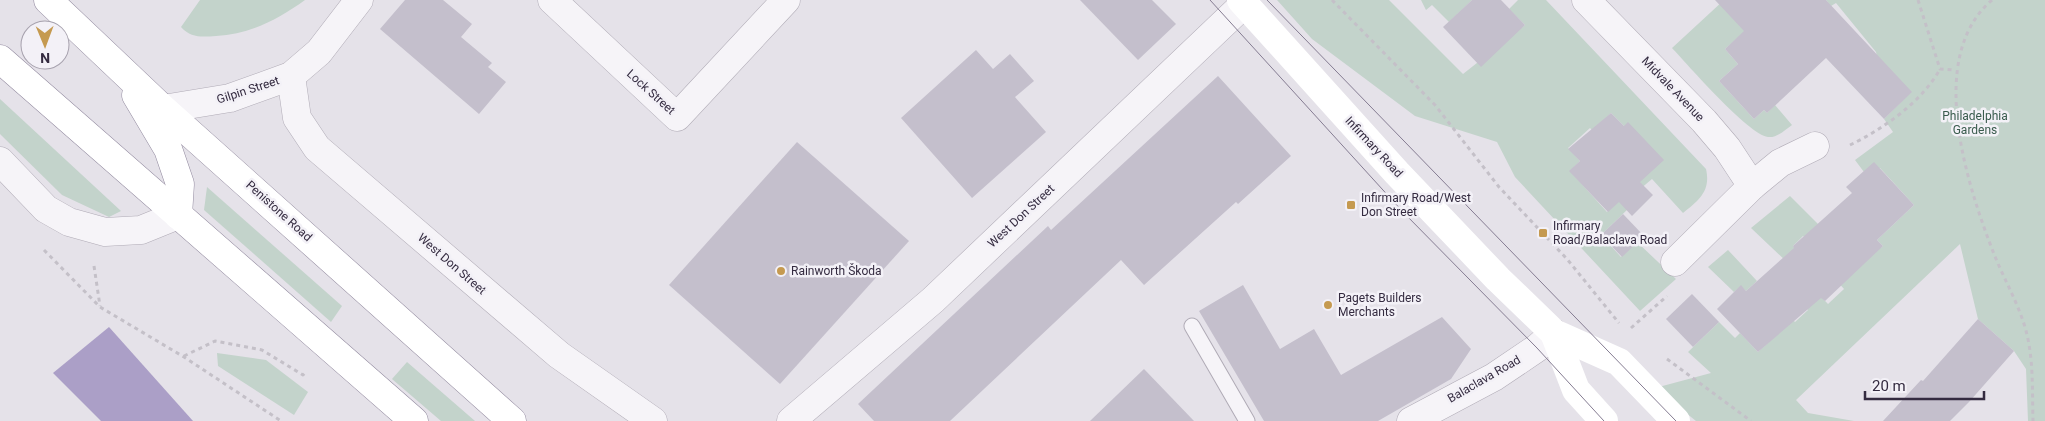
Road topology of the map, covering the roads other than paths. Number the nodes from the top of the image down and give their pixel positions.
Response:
1 (48, 0) edge
2 (359, 0) edge
3 (552, 0) edge
4 (786, 0) edge
5 (1586, 0) edge
6 (1242, 2) edge
7 (0, 60) edge
8 (119, 67) junction
9 (291, 76) junction
10 (163, 109) junction
11 (1815, 146) road end
12 (0, 161) edge
13 (1752, 186) junction
14 (178, 215) junction
15 (1675, 262) road end
16 (1192, 326) dead end
17 (1554, 333) junction
18 (1419, 419) edge
19 (414, 421) edge
20 (512, 421) edge
21 (653, 421) edge
22 (791, 421) edge
23 (1247, 421) edge
24 (1604, 421) edge
25 (1676, 421) edge

1 - 8 main road, Penistone Road
2 - 9 street, Gilpin Street
3 - 4 street, Lock Street
5 - 13 street, Midvale Avenue
6 - 17 main road, Infirmary Road
6 - 22 street, West Don Street
7 - 14 main road
8 - 10 main road, Penistone Road
8 - 14 main road
9 - 10 street, Gilpin Street
9 - 21 street, West Don Street
10 - 20 main road, Penistone Road
11 - 13 street
12 - 14 street
13 - 15 street
14 - 19 main road
16 - 23 lane
17 - 18 street, Balaclava Road
17 - 24 main road, Infirmary Road
17 - 25 main road, Infirmary Road

